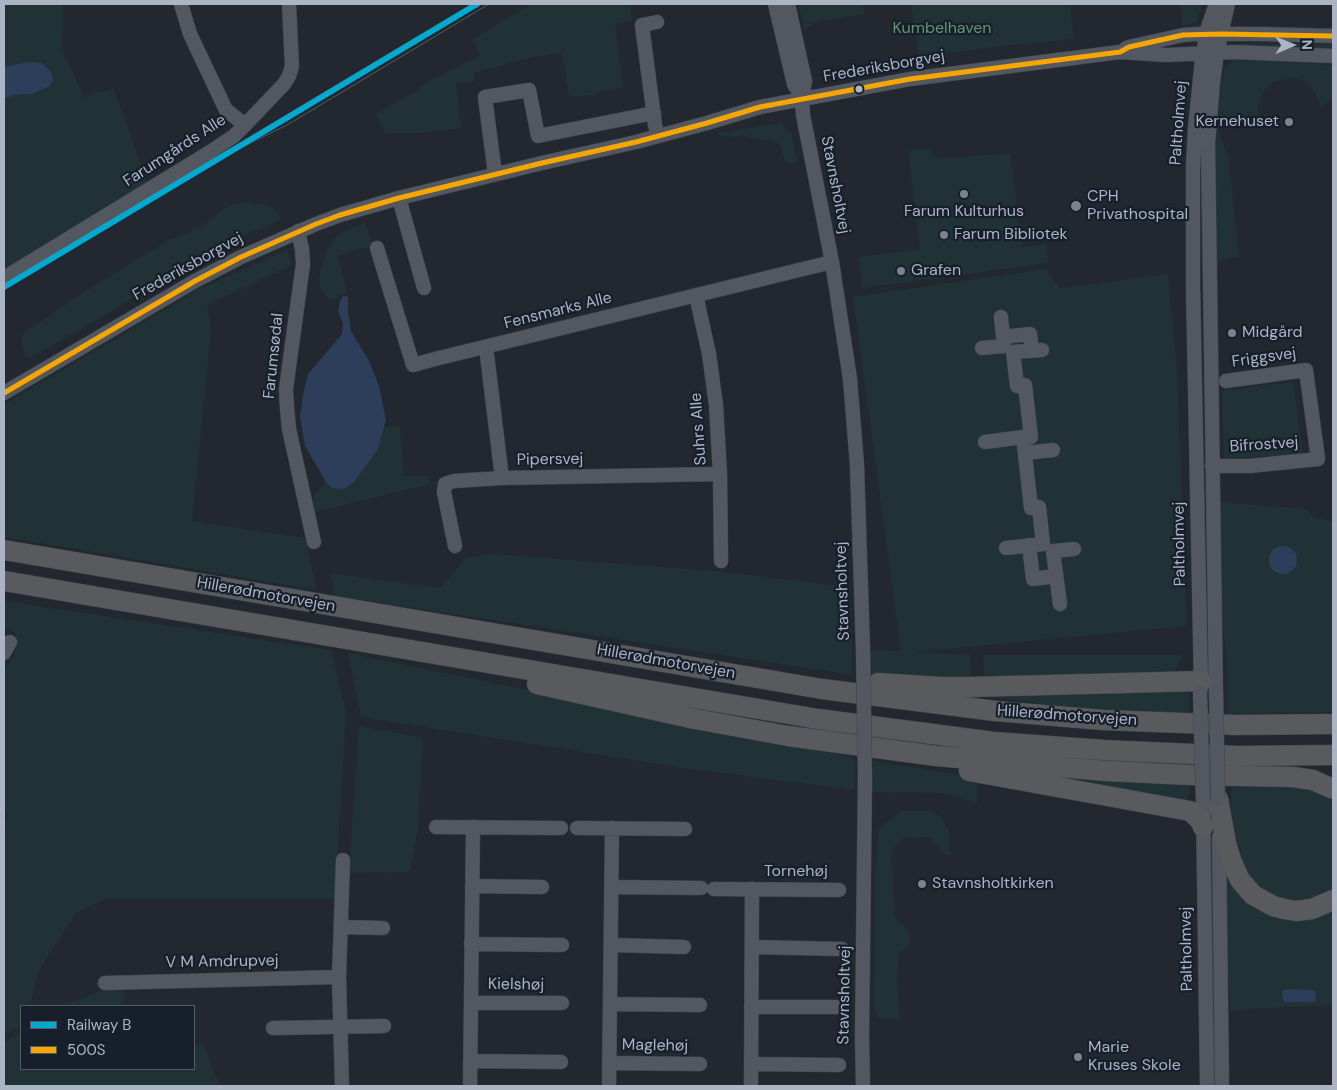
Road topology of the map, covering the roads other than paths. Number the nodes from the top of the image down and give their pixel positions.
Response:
1 (181, 4) edge
2 (289, 4) edge
3 (776, 4) edge
4 (788, 4) edge
5 (1216, 4) edge
6 (1228, 4) edge
7 (658, 22) dead end
8 (1206, 34) junction
9 (1221, 34) junction
10 (1333, 36) edge
11 (1120, 52) junction
12 (1217, 52) junction
13 (1202, 53) junction
14 (1333, 56) edge
15 (802, 98) junction
16 (654, 114) junction
17 (245, 125) junction
18 (658, 136) junction
19 (495, 174) junction
20 (399, 198) junction
21 (298, 232) junction
22 (377, 248) dead end
23 (832, 262) junction
24 (4, 278) edge
25 (424, 288) dead end
26 (696, 295) junction
27 (1001, 317) dead end
28 (1009, 343) junction
29 (486, 347) junction
30 (982, 348) dead end
31 (1037, 350) dead end
32 (1306, 370) joint
33 (1226, 381) dead end
34 (4, 392) edge
35 (1027, 437) junction
36 (985, 442) dead end
37 (1053, 450) dead end
38 (1029, 453) junction
39 (1212, 466) junction
40 (720, 474) junction
41 (502, 478) junction
42 (314, 542) dead end
43 (455, 546) dead end
44 (1006, 548) dead end
45 (1040, 549) junction
46 (1074, 549) dead end
47 (4, 550) edge
48 (721, 561) dead end
49 (1056, 576) junction
50 (4, 581) edge
51 (1060, 604) dead end
52 (466, 659) junction
53 (649, 660) junction
54 (1208, 687) junction
55 (1333, 724) edge
56 (788, 736) junction
57 (1333, 755) edge
58 (1333, 789) edge
59 (1211, 800) junction
60 (436, 827) dead end
61 (473, 827) junction
62 (1203, 827) junction
63 (561, 828) dead end
64 (577, 828) dead end
65 (612, 828) junction
66 (685, 829) dead end
67 (343, 860) dead end
68 (472, 886) junction
69 (542, 887) dead end
70 (612, 887) junction
71 (752, 889) junction
72 (839, 890) dead end
73 (1333, 900) edge
74 (341, 927) junction
75 (384, 928) dead end
76 (471, 944) junction
77 (562, 945) dead end
78 (611, 945) junction
79 (684, 947) dead end
80 (752, 947) junction
81 (842, 948) dead end
82 (1205, 964) junction
83 (1221, 964) junction
84 (339, 977) junction
85 (105, 983) dead end
86 (471, 1002) junction
87 (562, 1003) dead end
88 (610, 1004) junction
89 (700, 1005) dead end
90 (751, 1007) junction
91 (843, 1007) dead end
92 (340, 1026) junction
93 (384, 1026) dead end
94 (273, 1028) dead end
95 (470, 1061) junction
96 (561, 1062) dead end
97 (610, 1063) junction
98 (700, 1064) dead end
99 (751, 1064) junction
100 (839, 1065) dead end
101 (342, 1086) edge
102 (470, 1086) edge
103 (610, 1086) edge
104 (751, 1086) edge
105 (863, 1086) edge
106 (1207, 1086) edge
107 (1222, 1086) edge

1 - 17 street
2 - 17 street, Farumgårds Alle
3 - 15 street
4 - 15 street
5 - 8 street, Paltholmvej
6 - 9 street, Paltholmvej
7 - 16 street
8 - 9 street, Frederiksborgvej
8 - 11 street, Frederiksborgvej
8 - 13 street, Paltholmvej
9 - 10 street, Frederiksborgvej
9 - 12 street, Paltholmvej
11 - 13 street, Frederiksborgvej
11 - 15 street, Frederiksborgvej
12 - 13 street, Frederiksborgvej
12 - 14 street, Frederiksborgvej
12 - 39 street, Paltholmvej
13 - 54 street, Paltholmvej
15 - 18 street, Frederiksborgvej
15 - 23 street, Stavnsholtvej
16 - 18 street
16 - 19 street
17 - 24 street, Farumgårds Alle
18 - 19 street, Frederiksborgvej
19 - 20 street, Frederiksborgvej
20 - 21 street, Frederiksborgvej
20 - 25 street
21 - 34 street, Frederiksborgvej
21 - 42 street, Farumsødal
22 - 29 street, Fensmarks Alle
23 - 26 street, Fensmarks Alle
23 - 105 street, Stavnsholtvej, bridge
26 - 29 street, Fensmarks Alle
26 - 40 street, Suhrs Alle
27 - 28 street
28 - 30 street
28 - 31 street
28 - 35 street
29 - 41 street
32 - 33 street, Friggsvej
32 - 39 street, Bifrostvej
35 - 36 street
35 - 38 street
37 - 38 street
38 - 45 street
39 - 54 street, Paltholmvej
40 - 41 street, Pipersvej
40 - 48 street, Suhrs Alle
41 - 43 street, Pipersvej
44 - 45 street
45 - 46 street
45 - 49 street
45 - 49 street
47 - 53 highway, Hillerødmotorvejen
49 - 51 street
50 - 52 highway, Hillerødmotorvejen
52 - 56 highway
52 - 57 highway, Hillerødmotorvejen
53 - 54 highway
53 - 55 highway, Hillerødmotorvejen
54 - 59 street, Paltholmvej, bridge
56 - 58 highway
56 - 62 highway
59 - 62 street, Paltholmvej
59 - 73 highway
59 - 83 street, Paltholmvej
60 - 61 street
61 - 63 street
61 - 68 street, Kielshøj
62 - 82 street, Paltholmvej
64 - 65 street
65 - 66 street
65 - 70 street, Maglehøj
67 - 74 street
68 - 69 street
68 - 76 street, Kielshøj
70 - 71 street, Tornehøj
70 - 78 street, Maglehøj
71 - 72 street, Tornehøj
71 - 80 street, Tornehøj
74 - 75 street
74 - 84 street
76 - 77 street
76 - 86 street, Kielshøj
78 - 79 street
78 - 88 street, Maglehøj
80 - 81 street
80 - 90 street, Tornehøj
82 - 83 street
82 - 106 street, Paltholmvej
83 - 107 street, Paltholmvej
84 - 85 street, V M Amdrupvej
84 - 92 street
86 - 87 street, Kielshøj
86 - 95 street, Kielshøj
88 - 89 street
88 - 97 street, Maglehøj
90 - 91 street
90 - 99 street, Tornehøj
92 - 93 street
92 - 94 street
92 - 101 street
95 - 96 street
95 - 102 street, Kielshøj
97 - 98 street, Maglehøj
97 - 103 street, Maglehøj
99 - 100 street
99 - 104 street, Tornehøj

